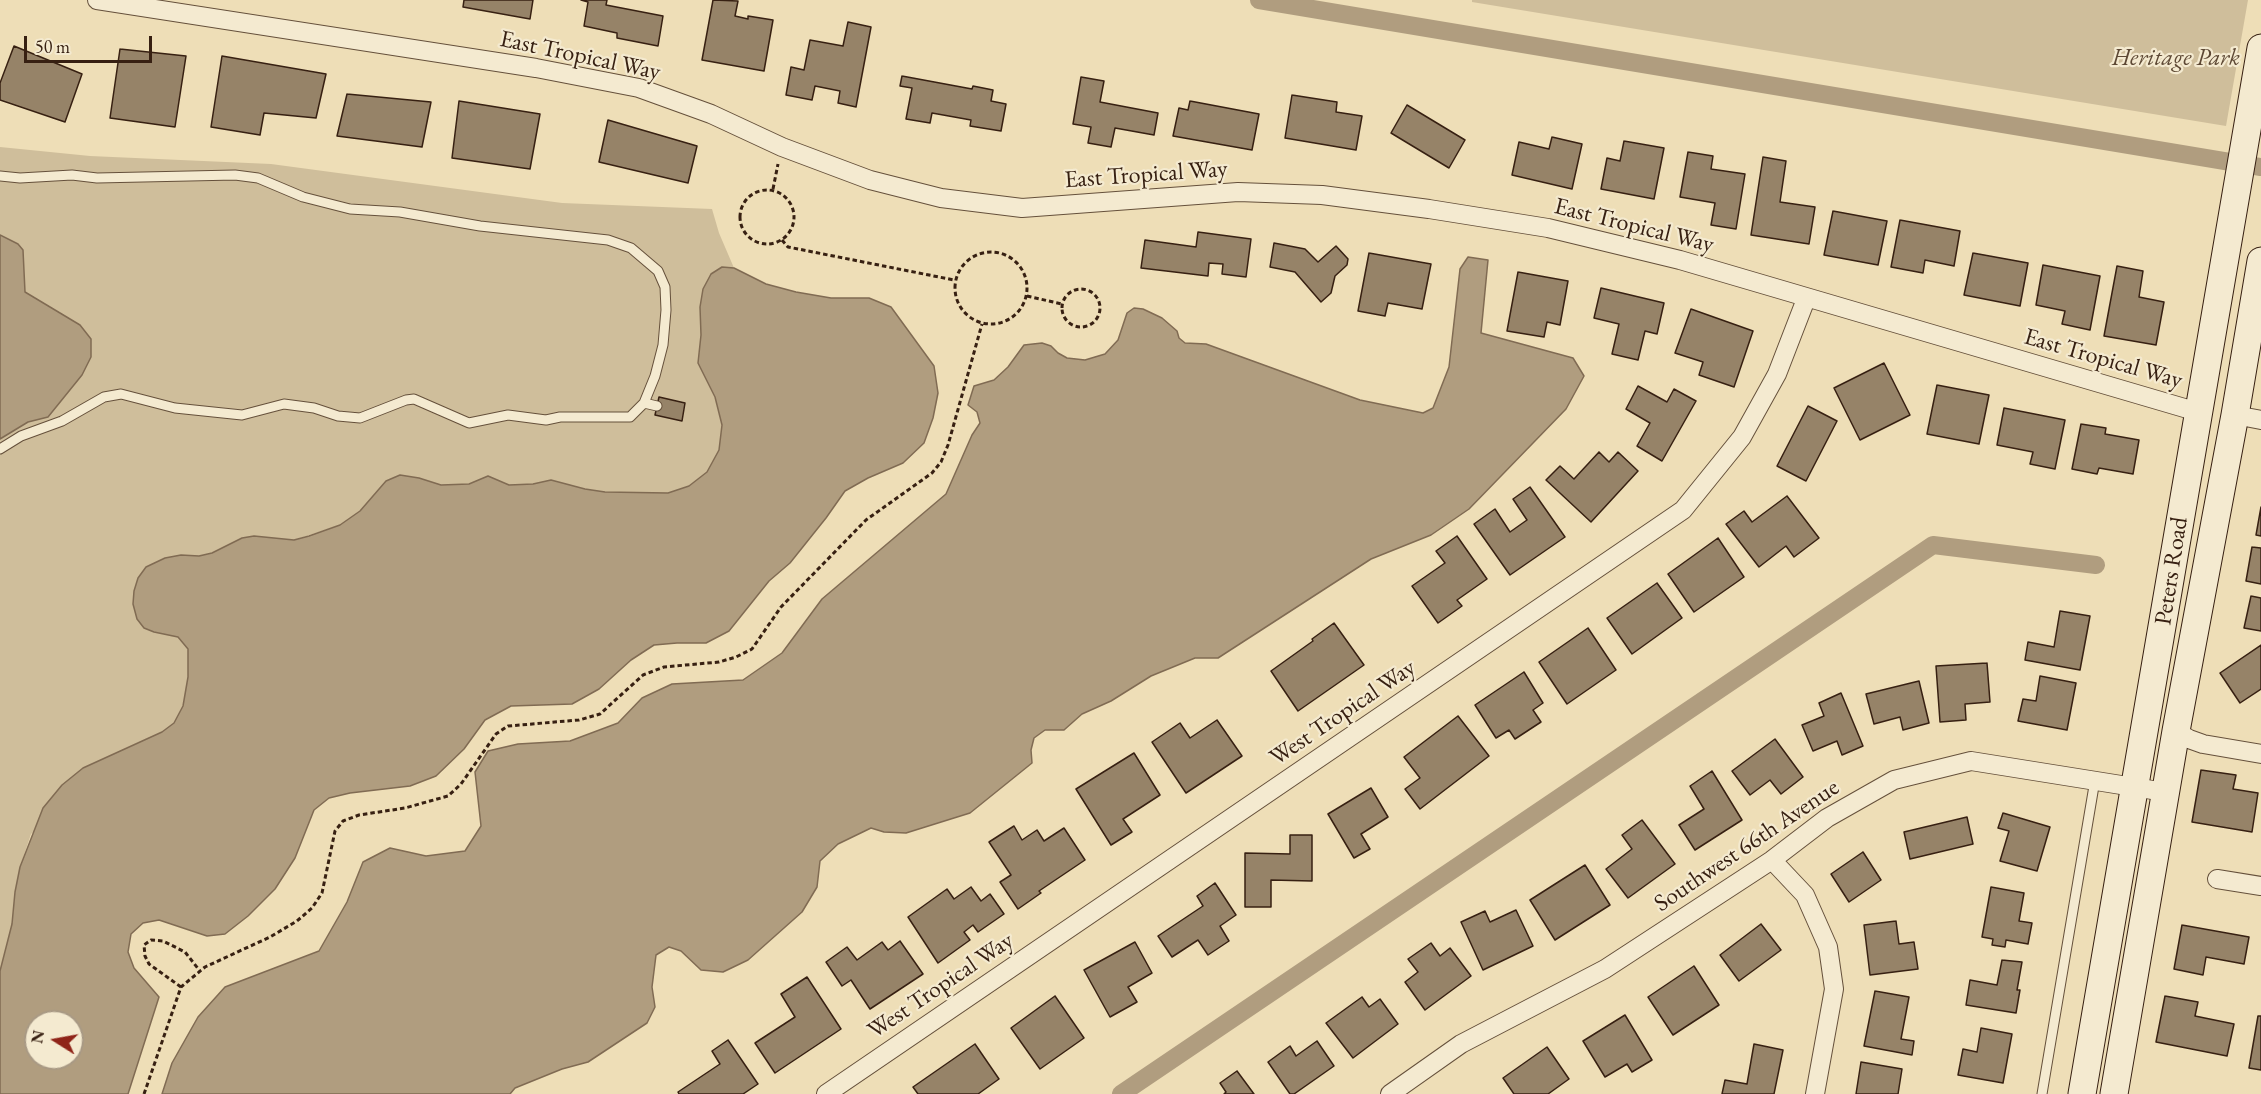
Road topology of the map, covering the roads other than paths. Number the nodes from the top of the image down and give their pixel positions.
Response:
1 (97, 0) edge
2 (2261, 48) edge
3 (0, 176) edge
4 (2261, 261) edge
5 (1806, 299) junction
6 (644, 403) junction
7 (657, 406) dead end
8 (2198, 412) junction
9 (2248, 418) edge
10 (0, 449) edge
11 (2176, 731) junction
12 (2261, 754) edge
13 (2095, 780) junction
14 (2134, 787) junction
15 (2165, 792) junction
16 (1772, 860) junction
17 (2217, 879) dead end
18 (2261, 886) edge
19 (826, 1094) edge
20 (1390, 1094) edge
21 (1815, 1094) edge
22 (2042, 1094) edge
23 (2082, 1094) edge
24 (2114, 1094) edge

1 - 5 street, East Tropical Way
2 - 8 main road, Peters Road
3 - 6 lane
4 - 9 main road, Peters Road
5 - 8 street, East Tropical Way
5 - 19 street, West Tropical Way
6 - 7 lane
6 - 10 lane
8 - 14 main road, Peters Road
9 - 11 main road, Peters Road
11 - 12 street
11 - 15 main road, Peters Road
13 - 14 street, Southwest 66th Avenue
13 - 16 street, Southwest 66th Avenue
13 - 22 lane
14 - 15 street, Southwest 66th Avenue
14 - 23 main road, Peters Road
15 - 24 main road, Peters Road
16 - 20 street, Southwest 66th Avenue
16 - 21 street
17 - 18 street

